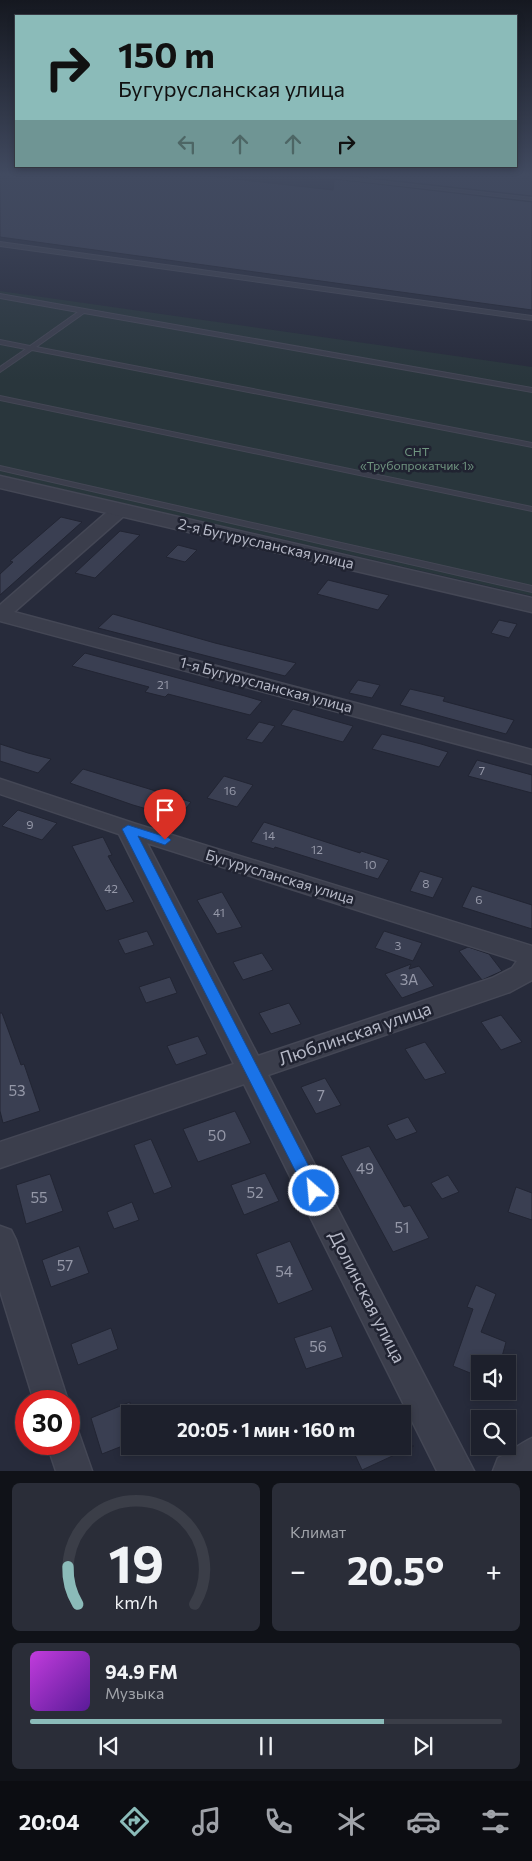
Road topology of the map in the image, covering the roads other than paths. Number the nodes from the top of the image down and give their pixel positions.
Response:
1 (0, 244) edge
2 (0, 296) edge
3 (83, 311) junction
4 (532, 318) edge
5 (0, 342) edge
6 (30, 348) junction
7 (0, 370) edge
8 (532, 390) edge
9 (0, 398) edge
10 (532, 445) edge
11 (0, 468) edge
12 (0, 482) edge
13 (532, 509) edge
14 (120, 510) junction
15 (532, 588) edge
16 (532, 605) edge
17 (1, 614) edge
18 (532, 757) edge
19 (0, 786) edge
20 (128, 829) junction
21 (532, 956) edge
22 (532, 961) edge
23 (251, 1069) junction
24 (0, 1155) edge
25 (0, 1240) edge
26 (48, 1390) edge
27 (69, 1455) edge
28 (74, 1471) edge
29 (456, 1471) edge

1 - 4 lane
2 - 3 lane
3 - 6 lane
3 - 8 lane
5 - 6 lane
6 - 7 lane
6 - 10 lane
9 - 13 lane
11 - 15 lane
12 - 14 street, 2-я Бугурусланская улица
14 - 16 street, 2-я Бугурусланская улица
14 - 17 street
17 - 18 street, 1-я Бугурусланская улица
19 - 20 street, Бугурусланская улица
20 - 21 street, Бугурусланская улица
20 - 23 street, Долинская улица
22 - 23 street, Люблинская улица
23 - 24 street, Люблинская улица
23 - 29 street, Долинская улица
25 - 26 street
27 - 28 street

